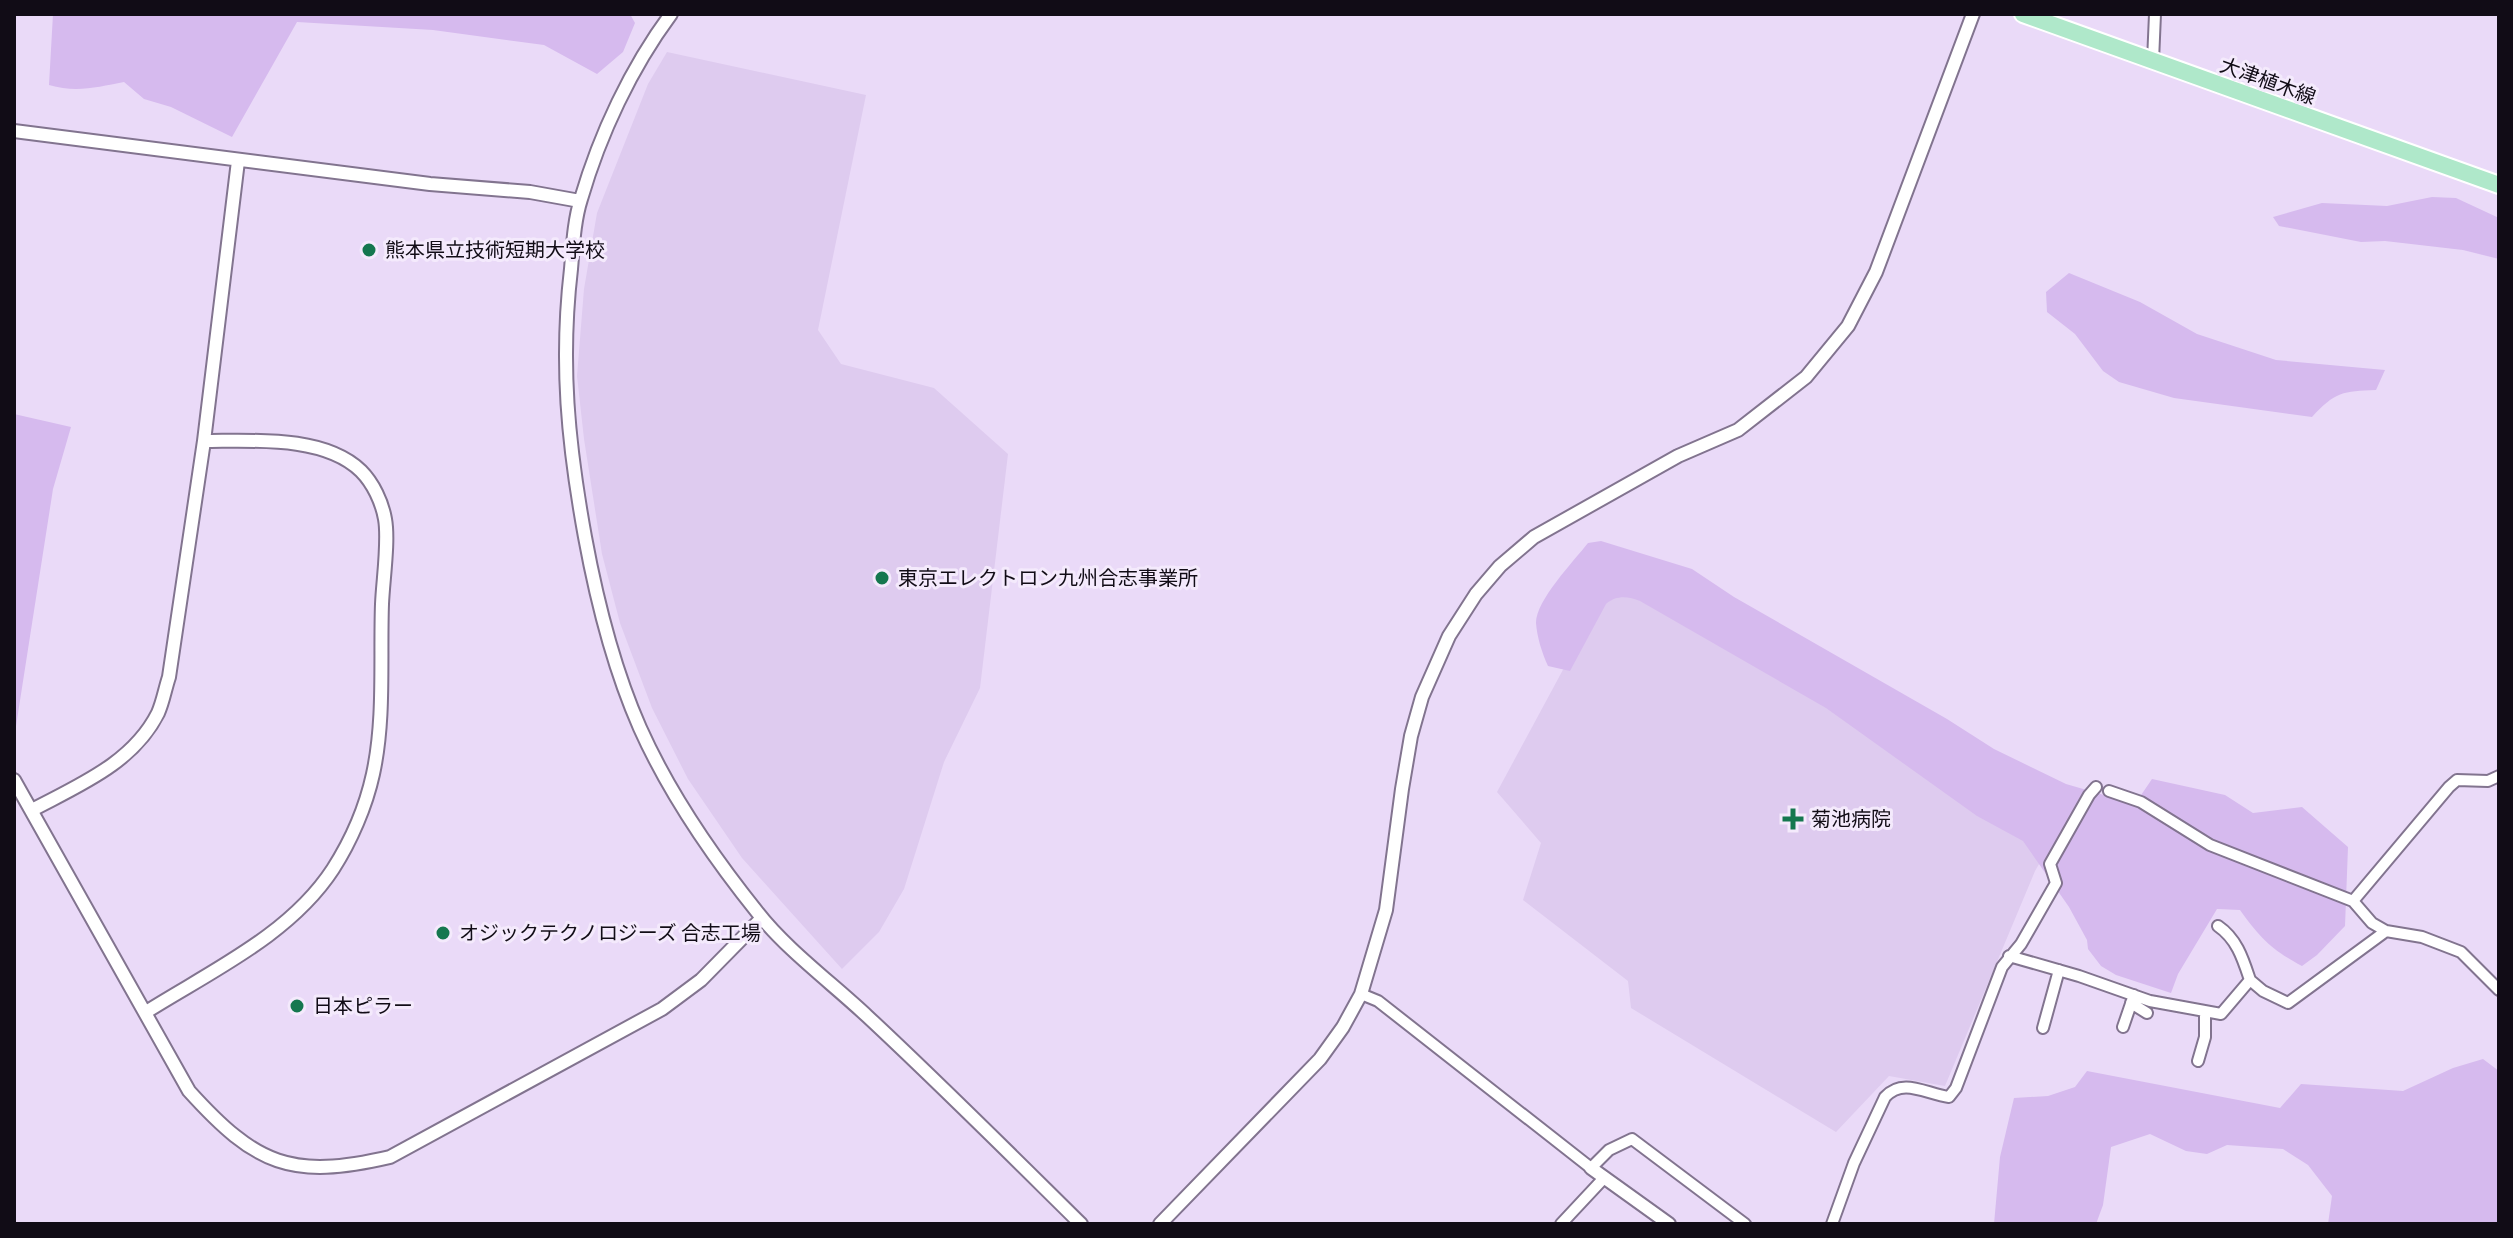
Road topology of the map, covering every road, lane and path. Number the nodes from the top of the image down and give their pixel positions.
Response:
1 (671, 14) edge
2 (1973, 14) edge
3 (2023, 14) edge
4 (2155, 14) edge
5 (2153, 61) junction
6 (14, 131) edge
7 (238, 161) junction
8 (2499, 185) edge
9 (580, 201) junction
10 (204, 441) junction
11 (2499, 776) edge
12 (14, 780) edge
13 (2096, 787) dead end
14 (2109, 791) dead end
15 (32, 810) junction
16 (2353, 901) junction
17 (762, 918) junction
18 (2218, 926) dead end
19 (2386, 931) junction
20 (2009, 956) junction
21 (2059, 970) junction
22 (2250, 980) junction
23 (2499, 990) edge
24 (1361, 994) junction
25 (2132, 999) junction
26 (146, 1012) junction
27 (2205, 1012) junction
28 (2147, 1013) dead end
29 (2123, 1027) dead end
30 (2043, 1028) dead end
31 (2198, 1061) dead end
32 (1591, 1168) junction
33 (1604, 1178) junction
34 (1081, 1224) edge
35 (1160, 1224) edge
36 (1561, 1224) edge
37 (1669, 1224) edge
38 (1745, 1224) edge
39 (1832, 1224) edge

1 - 9 street
2 - 24 street
3 - 5 main road, 大津植木線
4 - 5 street
5 - 8 main road, 大津植木線
6 - 7 street
7 - 9 street
7 - 10 street
9 - 17 street
10 - 15 street
10 - 26 street
11 - 16 street
12 - 15 street
13 - 20 street
14 - 16 street
15 - 26 street
16 - 19 street
17 - 26 street
17 - 34 street
18 - 22 street
19 - 22 street
19 - 23 street
20 - 21 street
20 - 39 street
21 - 25 street
21 - 30 street
22 - 27 street
24 - 32 street
24 - 35 street
25 - 27 street
25 - 28 street
25 - 29 street
27 - 31 street
32 - 33 street
32 - 38 street
33 - 36 street
33 - 37 street

